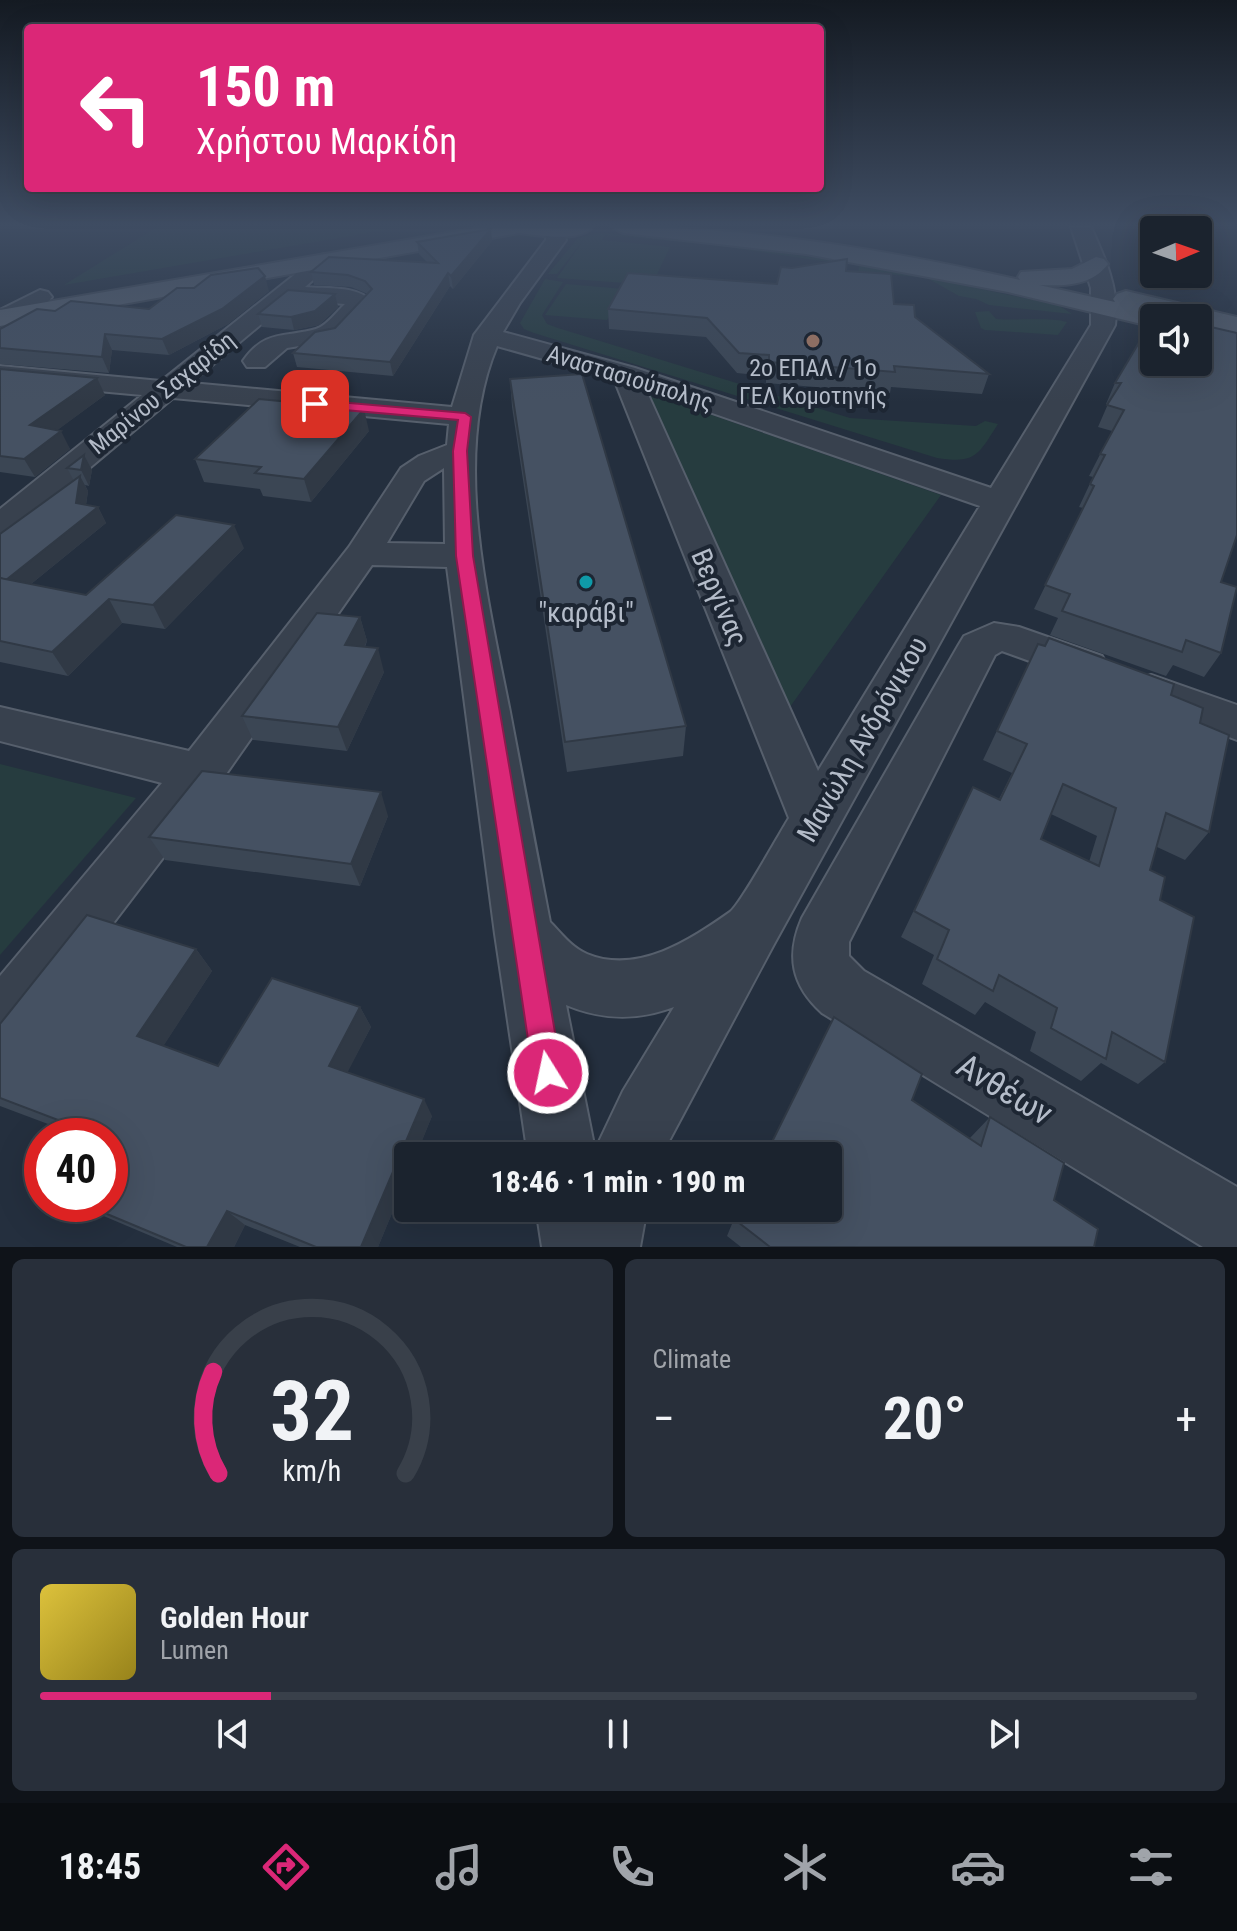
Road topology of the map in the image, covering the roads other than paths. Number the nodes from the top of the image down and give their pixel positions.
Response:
1 (108, 285) edge
2 (177, 285) edge
3 (294, 285) edge
4 (521, 285) edge
5 (990, 285) edge
6 (1041, 285) edge
7 (1100, 285) edge
8 (285, 293) junction
9 (1104, 309) junction
10 (1, 315) edge
11 (1140, 316) edge
12 (1237, 325) edge
13 (1212, 333) edge
14 (487, 335) junction
15 (1237, 339) edge
16 (256, 361) dead end
17 (0, 374) edge
18 (625, 374) junction
19 (165, 391) junction
20 (463, 434) junction
21 (1000, 502) junction
22 (0, 526) edge
23 (362, 554) junction
24 (464, 556) junction
25 (1237, 723) edge
26 (0, 724) edge
27 (866, 734) junction
28 (919, 757) junction
29 (200, 773) junction
30 (815, 821) junction
31 (753, 927) junction
32 (523, 934) junction
33 (0, 1023) edge
34 (560, 1142) edge
35 (633, 1142) edge
36 (574, 1222) edge
37 (609, 1222) edge
38 (1237, 1227) edge
39 (578, 1247) edge
40 (604, 1247) edge

1 - 10 main road
2 - 10 main road
3 - 8 street, Μαρίνου Σαχαρίδη
4 - 14 street
5 - 9 main road
6 - 9 main road
7 - 9 street
8 - 16 street
8 - 19 street, Μαρίνου Σαχαρίδη
9 - 11 main road
9 - 12 main road
9 - 21 street, Μανώλη Ανδρόνικου
13 - 15 main road
14 - 18 street, Αναστασιούπολης
14 - 20 street
17 - 19 street
18 - 21 street, Αναστασιούπολης
18 - 30 street, Βεργίνας
19 - 20 street
19 - 22 street, Μαρίνου Σαχαρίδη
20 - 23 street
20 - 24 street
21 - 27 street, Μανώλη Ανδρόνικου
23 - 24 street
23 - 29 street
24 - 32 street
25 - 28 street, Ανθέων
26 - 29 street
27 - 28 street
27 - 30 street, Μανώλη Ανδρόνικου
28 - 38 street, Ανθέων
29 - 33 street
30 - 31 street, Μανώλη Ανδρόνικου
31 - 32 street
31 - 35 street, Μανώλη Ανδρόνικου
32 - 34 street
36 - 39 street
37 - 40 street

